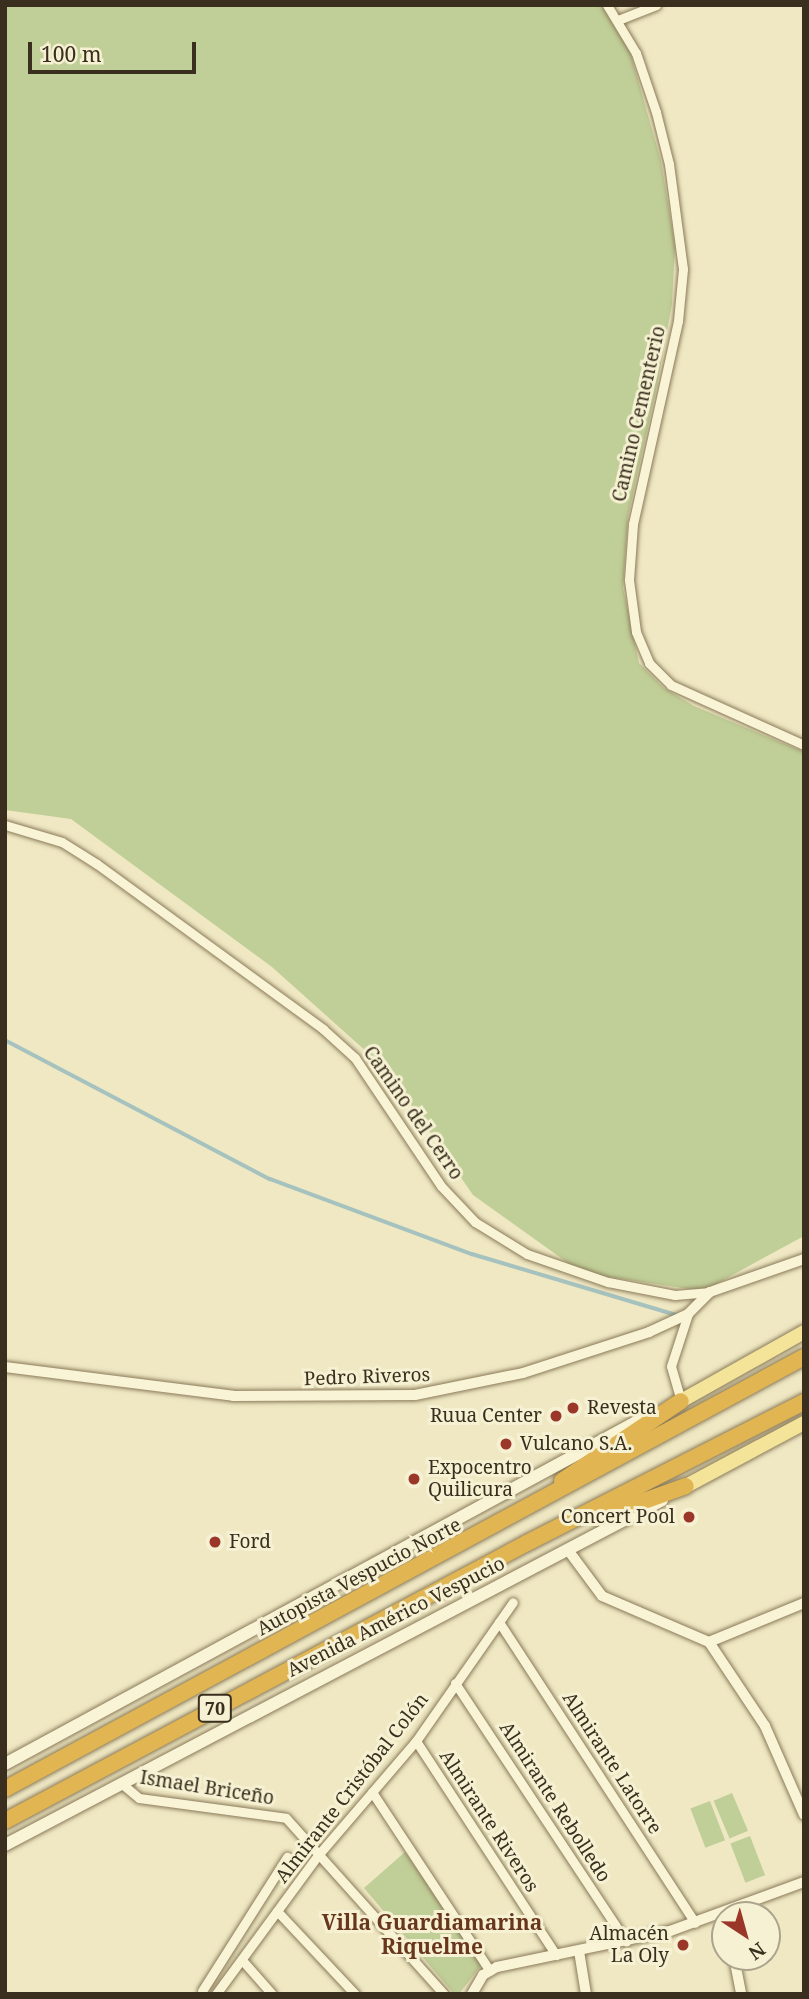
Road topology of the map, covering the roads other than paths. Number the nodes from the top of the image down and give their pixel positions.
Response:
1 (607, 5) edge
2 (656, 5) edge
3 (618, 20) junction
4 (804, 745) edge
5 (5, 825) edge
6 (804, 1259) edge
7 (710, 1293) junction
8 (688, 1314) junction
9 (804, 1332) edge
10 (804, 1357) edge
11 (5, 1367) edge
12 (681, 1401) junction
13 (804, 1402) edge
14 (804, 1423) edge
15 (686, 1486) junction
16 (530, 1509) junction
17 (527, 1543) junction
18 (568, 1550) junction
19 (513, 1602) dead end
20 (804, 1603) edge
21 (499, 1622) junction
22 (709, 1642) junction
23 (455, 1683) junction
24 (416, 1741) junction
25 (5, 1764) edge
26 (121, 1783) junction
27 (5, 1789) edge
28 (372, 1792) junction
29 (804, 1815) edge
30 (5, 1821) edge
31 (5, 1845) edge
32 (319, 1854) junction
33 (288, 1857) dead end
34 (804, 1882) edge
35 (758, 1901) edge
36 (277, 1911) junction
37 (711, 1918) edge
38 (695, 1923) junction
39 (625, 1941) junction
40 (579, 1951) junction
41 (556, 1955) junction
42 (242, 1960) junction
43 (489, 1971) junction
44 (737, 1971) edge
45 (202, 1993) edge
46 (216, 1994) edge
47 (272, 1994) edge
48 (355, 1994) edge
49 (444, 1994) edge
50 (472, 1994) edge
51 (586, 1994) edge
52 (741, 1994) edge

1 - 3 street, Camino Cementerio
2 - 3 street
3 - 4 street, Camino Cementerio
5 - 7 street, Camino del Cerro
6 - 7 street
7 - 8 street, Pedro Riveros
8 - 11 street, Pedro Riveros
8 - 12 street
9 - 12 main road
10 - 16 highway, Autopista Vespucio Norte / 70
12 - 16 highway
12 - 25 main road
13 - 17 highway, 70
14 - 15 main road, Avenida Américo Vespucio
15 - 17 highway
15 - 18 main road, Avenida Américo Vespucio
16 - 27 highway, Autopista Vespucio Norte / 70
17 - 30 highway, 70
18 - 22 street
18 - 26 main road, Avenida Américo Vespucio
19 - 21 street, Almirante Cristóbal Colón
20 - 22 street
21 - 23 street, Almirante Cristóbal Colón
21 - 38 street, Almirante Latorre
22 - 29 street
23 - 24 street, Almirante Cristóbal Colón
23 - 39 street, Almirante Rebolledo
24 - 28 street, Almirante Cristóbal Colón
24 - 41 street, Almirante Riveros
26 - 31 main road, Avenida Américo Vespucio
26 - 32 street, Ismael Briceño
28 - 32 street, Almirante Cristóbal Colón
28 - 43 street
32 - 36 street, Almirante Cristóbal Colón
32 - 49 street, Ismael Briceño
33 - 45 street
34 - 35 street
36 - 42 street, Almirante Cristóbal Colón
36 - 48 street
37 - 38 street
38 - 39 street
39 - 40 street
40 - 41 street
40 - 51 street
41 - 43 street
42 - 46 street, Almirante Cristóbal Colón
42 - 47 street
43 - 50 street
44 - 52 street

